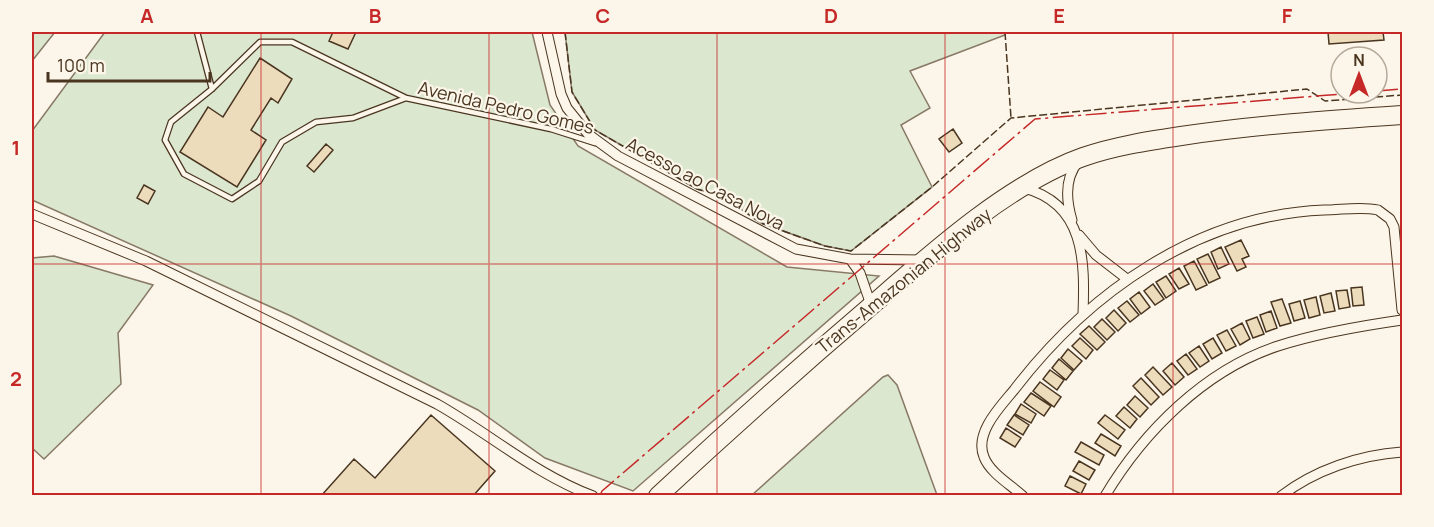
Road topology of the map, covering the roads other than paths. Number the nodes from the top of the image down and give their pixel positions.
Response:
1 (197, 32) edge
2 (547, 32) edge
3 (212, 89) junction
4 (406, 98) junction
5 (1402, 116) edge
6 (601, 145) junction
7 (1081, 158) junction
8 (1023, 188) junction
9 (32, 214) edge
10 (1075, 230) junction
11 (850, 260) junction
12 (924, 260) junction
13 (1127, 279) junction
14 (872, 305) junction
15 (1402, 310) edge
16 (1083, 314) junction
17 (1402, 320) edge
18 (1402, 452) edge
19 (593, 495) edge
20 (658, 495) edge
21 (1023, 495) edge
22 (1105, 495) edge
23 (1281, 495) edge

1 - 3 lane
2 - 6 street, Acesso ao Casa Nova
3 - 4 lane, Avenida Pedro Gomes
3 - 4 lane, Avenida Pedro Gomes
4 - 6 lane, Avenida Pedro Gomes
5 - 7 highway, Trans-Amazonian Highway
6 - 11 street, Acesso ao Casa Nova
7 - 8 highway, Trans-Amazonian Highway
7 - 10 street
8 - 10 street
8 - 12 highway, Trans-Amazonian Highway
9 - 19 street
10 - 13 street
10 - 16 street
11 - 12 street, Acesso ao Casa Nova
11 - 14 street
12 - 14 highway, Trans-Amazonian Highway
13 - 15 street
13 - 16 street
14 - 20 highway, Trans-Amazonian Highway
16 - 21 street
17 - 22 street
18 - 23 street

